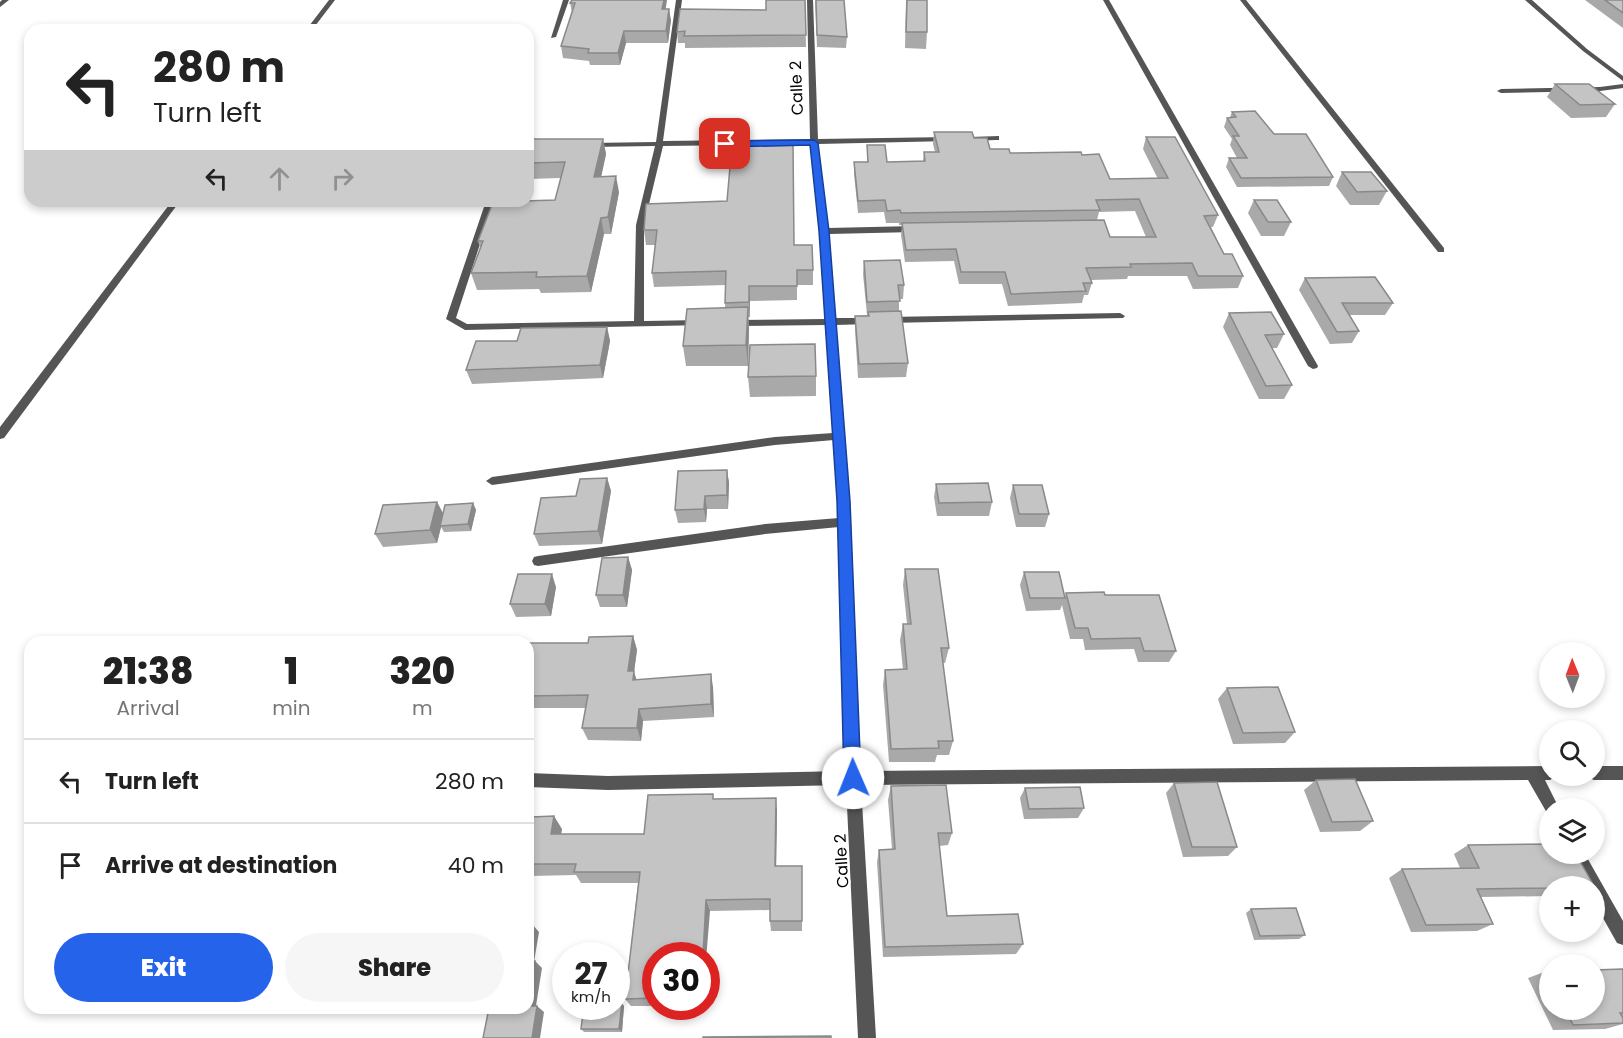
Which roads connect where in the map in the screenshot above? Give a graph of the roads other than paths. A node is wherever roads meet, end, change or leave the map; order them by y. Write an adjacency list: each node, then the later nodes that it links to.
1 (6, 0): 9 (street)
2 (332, 0): 10 (street)
3 (566, 0): 11 (street)
4 (680, 0): 17 (street)
5 (810, 0): 16 (street, Calle 2)
6 (1106, 0): 29 (street)
7 (1243, 0): 23 (street)
8 (1528, 0): 12 (street)
9 (0, 4)
10 (314, 24)
11 (553, 37)
12 (1623, 79)
13 (1623, 86): 14 (street)
14 (1501, 91)
15 (996, 138): 16 (street)
16 (814, 143): 17 (street); 22 (street, Calle 2)
17 (659, 145): 18 (street); 28 (street)
18 (576, 146)
19 (172, 207): 30 (street)
20 (488, 207): 28 (street)
21 (929, 229): 22 (street)
22 (824, 231): 25 (street, Calle 2)
23 (1440, 250)
24 (1120, 316): 25 (street)
25 (829, 321): 27 (street); 31 (street, Calle 2)
26 (711, 323): 28 (street)
27 (722, 323)
28 (639, 324)
29 (1313, 366)
30 (0, 435)
31 (840, 436): 32 (street); 33 (street, Calle 2)
32 (492, 481)
33 (845, 522): 34 (street); 39 (street, Calle 2)
34 (538, 561)
35 (1605, 773): 36 (street)
36 (1623, 773)
37 (1533, 774): 38 (street); 39 (street); 41 (street)
38 (1539, 774)
39 (853, 778): 40 (street); 44 (street, Calle 2)
40 (534, 780)
41 (1546, 798)
42 (1583, 864): 43 (street)
43 (1623, 937)
44 (867, 1038)

